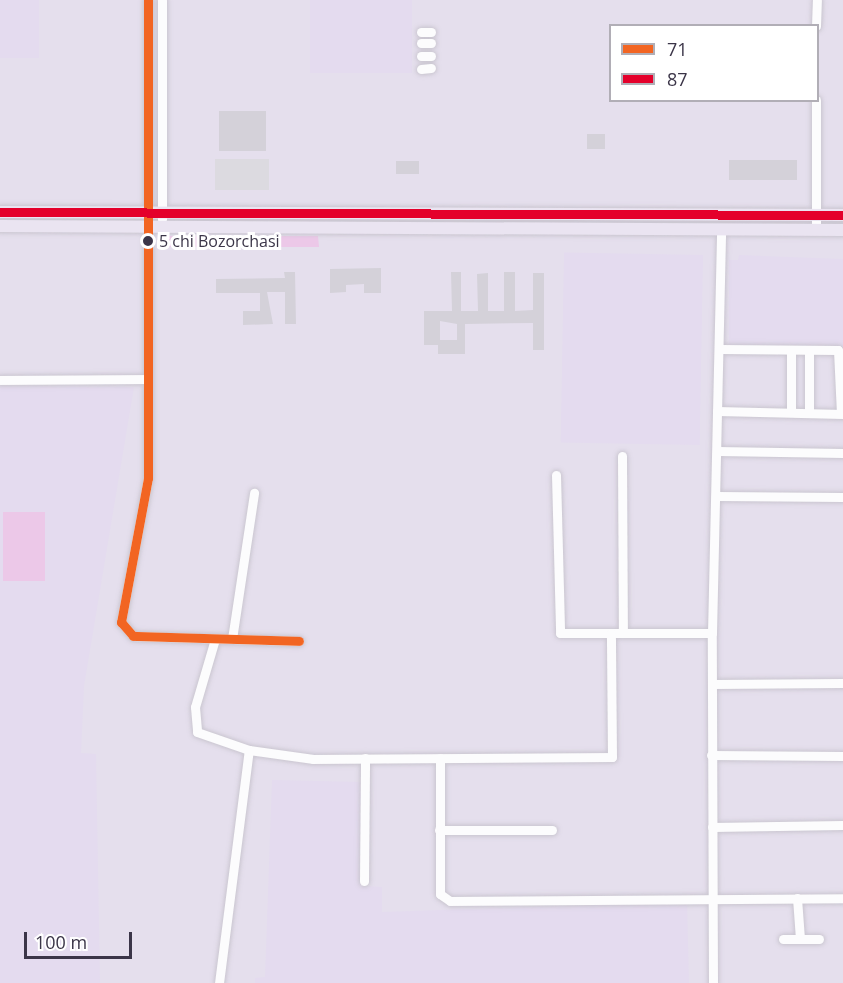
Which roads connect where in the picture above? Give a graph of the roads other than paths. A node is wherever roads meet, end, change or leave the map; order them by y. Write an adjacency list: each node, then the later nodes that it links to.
1 (148, 0): 7 (street)
2 (162, 0): 8 (street)
3 (817, 0): 4 (street)
4 (816, 24)
5 (816, 102): 10 (street)
6 (0, 212): 7 (main road)
7 (146, 212): 8 (main road); 12 (street)
8 (162, 212): 10 (main road); 13 (street)
9 (843, 214): 10 (main road)
10 (816, 215): 15 (street)
11 (0, 226): 12 (main road)
12 (147, 227): 13 (main road); 20 (street)
13 (162, 227): 14 (main road)
14 (721, 229): 15 (main road); 17 (street)
15 (816, 230): 16 (main road)
16 (843, 230)
17 (719, 350): 18 (street); 22 (street)
18 (791, 350): 19 (street); 23 (street)
19 (809, 350): 24 (street); 25 (street)
20 (148, 379): 21 (street); 36 (street)
21 (0, 380)
22 (717, 411): 23 (street); 26 (street)
23 (791, 412): 24 (street)
24 (809, 413): 25 (street)
25 (842, 413)
26 (717, 452): 27 (street); 31 (street)
27 (843, 453)
28 (622, 456): 33 (street)
29 (556, 475): 35 (street)
30 (254, 493): 37 (street)
31 (716, 496): 32 (street); 34 (street)
32 (843, 497)
33 (623, 633): 34 (street); 35 (street)
34 (712, 633): 40 (street)
35 (611, 634): 45 (street)
36 (215, 639): 37 (street); 41 (street)
37 (232, 639): 38 (street)
38 (299, 641)
39 (843, 683): 40 (street)
40 (712, 684): 42 (street)
41 (249, 750): 44 (street); 57 (street)
42 (711, 755): 43 (street); 47 (street)
43 (843, 756)
44 (365, 758): 45 (street); 50 (street)
45 (440, 758): 48 (street)
46 (843, 825): 47 (street)
47 (712, 827): 51 (street)
48 (439, 830): 49 (street); 51 (street)
49 (552, 830)
50 (364, 882)
51 (713, 898): 52 (street); 58 (street)
52 (797, 898): 53 (street); 55 (street)
53 (843, 898)
54 (783, 939): 55 (street)
55 (800, 939): 56 (street)
56 (819, 939)
57 (219, 983)
58 (713, 983)

